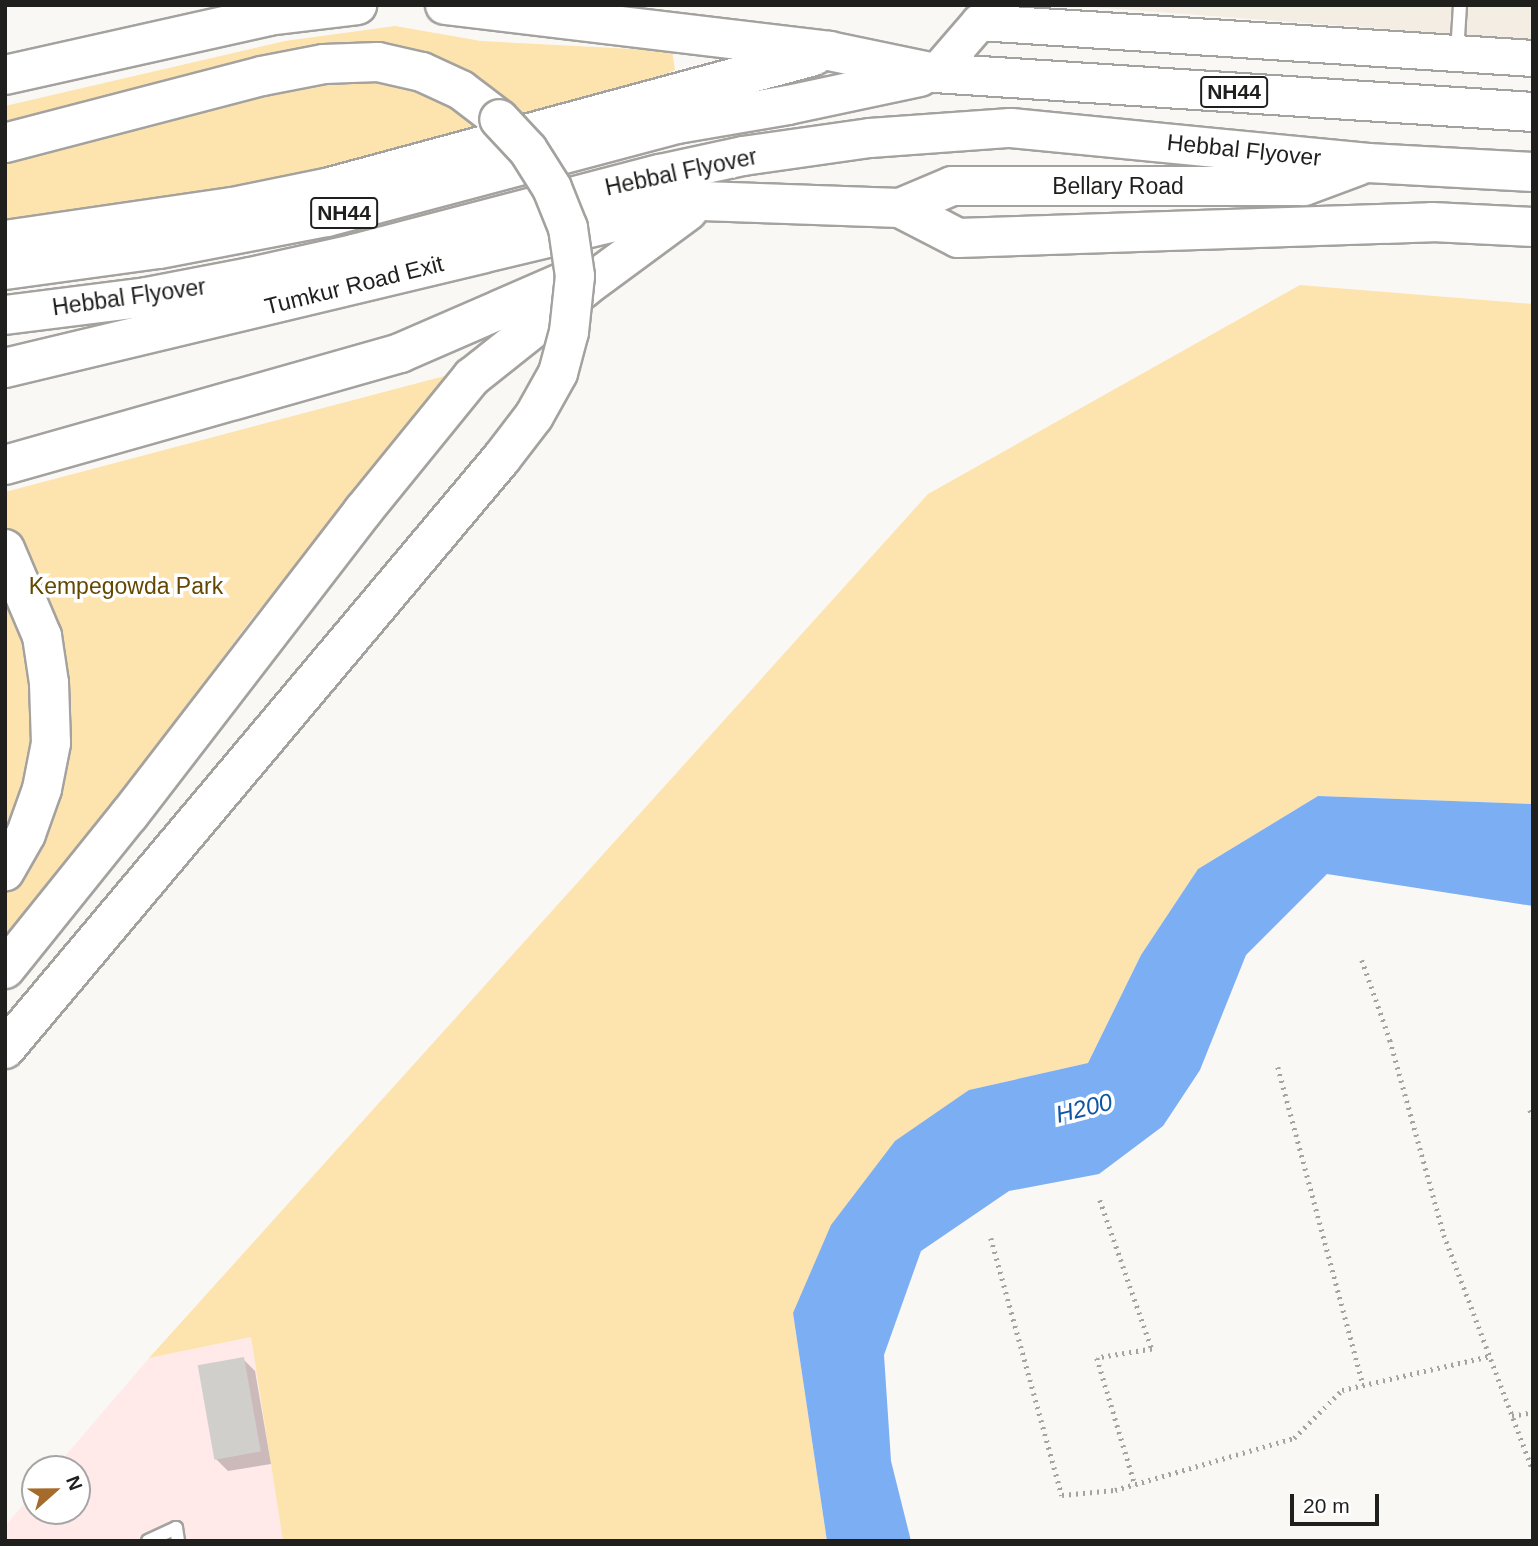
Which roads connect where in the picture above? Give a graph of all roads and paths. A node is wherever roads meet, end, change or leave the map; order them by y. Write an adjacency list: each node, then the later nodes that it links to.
1 (357, 5): 8 (highway)
2 (445, 5): 4 (highway, NH44)
3 (1460, 5): 5 (lane)
4 (830, 51): 7 (highway, NH44); 16 (highway)
5 (1457, 53): 6 (street); 7 (street)
6 (1533, 58)
7 (935, 73): 9 (highway, NH44); 18 (highway, Hebbal Flyover / NH44)
8 (5, 75)
9 (1533, 112)
10 (5, 143): 26 (highway, bridge)
11 (1368, 163): 12 (highway, Bellary Road); 14 (highway, Bellary Road); 19 (highway, Hebbal Flyover)
12 (1533, 172)
13 (702, 201): 14 (highway, Bellary Road); 17 (highway); 20 (highway, Tumkur Road Exit)
14 (900, 208): 15 (highway)
15 (1533, 227)
16 (5, 240)
17 (635, 250): 21 (highway); 25 (highway)
18 (5, 270)
19 (5, 314)
20 (5, 368)
21 (5, 465)
22 (5, 549): 23 (highway)
23 (5, 871)
24 (1362, 960): 32 (path)
25 (5, 969)
26 (5, 1049)
27 (1279, 1067): 33 (path)
28 (1531, 1110): 29 (path)
29 (1533, 1117)
30 (1100, 1200): 37 (path)
31 (991, 1238): 37 (path)
32 (1490, 1356): 33 (path); 35 (path)
33 (1363, 1385): 37 (path)
34 (1533, 1412): 35 (path)
35 (1512, 1416): 36 (path)
36 (1533, 1471)
37 (1135, 1485)
38 (148, 1541): 39 (lane)
39 (178, 1541)

